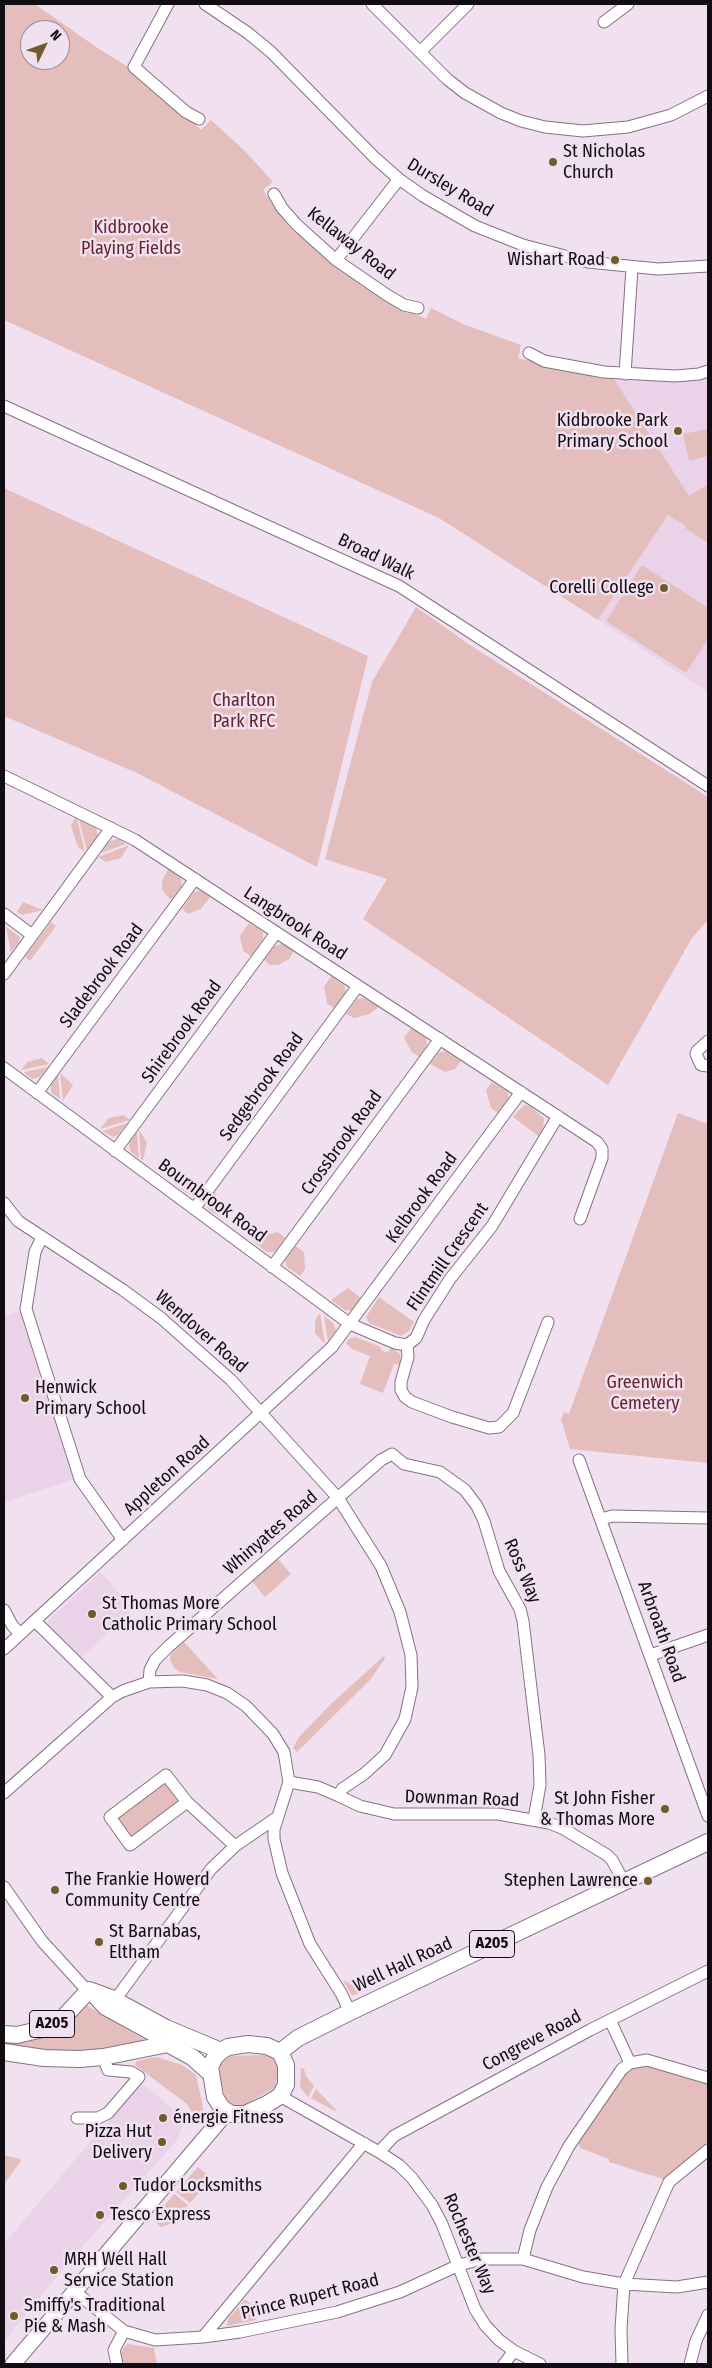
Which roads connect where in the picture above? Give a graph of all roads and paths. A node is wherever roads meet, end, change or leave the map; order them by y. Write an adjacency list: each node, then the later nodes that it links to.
1 (168, 4): 9 (street)
2 (205, 4): 10 (street, Dursley Road)
3 (372, 4): 7 (street)
4 (468, 4): 7 (street)
5 (628, 4): 6 (street)
6 (604, 22)
7 (420, 52): 8 (street)
8 (708, 96)
9 (199, 119)
10 (399, 179): 12 (street); 14 (street, Dursley Road)
11 (274, 194): 12 (street, Kellaway Road)
12 (336, 260): 15 (street, Kellaway Road)
13 (708, 266): 14 (street, Dursley Road)
14 (632, 268): 18 (street)
15 (418, 308)
16 (529, 353): 18 (street)
17 (708, 371): 18 (street)
18 (624, 374)
19 (4, 406): 21 (street, Broad Walk)
20 (4, 776): 22 (street, Langbrook Road)
21 (708, 786)
22 (111, 828): 23 (street, Langbrook Road); 26 (street)
23 (195, 879): 25 (street, Langbrook Road); 34 (street, Sladebrook Road)
24 (4, 914): 26 (street)
25 (276, 932): 28 (street, Langbrook Road); 36 (street, Shirebrook Road)
26 (32, 935): 27 (street)
27 (4, 974)
28 (358, 986): 29 (street, Langbrook Road); 38 (street, Sedgebrook Road)
29 (440, 1039): 33 (street, Langbrook Road); 43 (street, Crossbrook Road)
30 (708, 1041): 31 (street)
31 (708, 1066)
32 (4, 1068): 34 (street, Bournbrook Road)
33 (521, 1092): 35 (street, Langbrook Road); 45 (street, Kelbrook Road)
34 (36, 1093): 36 (street, Bournbrook Road)
35 (558, 1116): 40 (street); 46 (street, Flintmill Crescent)
36 (115, 1151): 38 (street, Bournbrook Road)
37 (4, 1203): 41 (street, Wendover Road)
38 (194, 1209): 43 (street, Bournbrook Road)
39 (4, 1217): 41 (street, Wendover Road)
40 (580, 1219)
41 (18, 1221): 42 (street, Wendover Road)
42 (42, 1237): 47 (street, Wendover Road); 53 (street)
43 (272, 1267): 45 (street, Bournbrook Road)
44 (548, 1322): 46 (street)
45 (350, 1324): 46 (street, Bournbrook Road); 47 (street, Appleton Road)
46 (407, 1345)
47 (262, 1412): 50 (street, Wendover Road); 53 (street, Appleton Road)
48 (387, 1455): 50 (street, Whinyates Road); 68 (street, Ross Way)
49 (579, 1460): 52 (street, Arbroath Road)
50 (338, 1498): 60 (street, Whinyates Road); 64 (street, Wendover Road)
51 (708, 1518): 52 (street)
52 (602, 1519): 59 (street, Arbroath Road)
53 (123, 1540): 55 (street, Appleton Road)
54 (4, 1610): 56 (street)
55 (35, 1621): 56 (street, Appleton Road); 61 (street)
56 (20, 1634): 58 (street, Appleton Road)
57 (708, 1635): 59 (street)
58 (4, 1649)
59 (650, 1655): 66 (street, Arbroath Road)
60 (148, 1682): 61 (street); 62 (street)
61 (112, 1697): 63 (street)
62 (289, 1782): 64 (street, Downman Road); 67 (street)
63 (4, 1793)
64 (339, 1796): 68 (street, Downman Road)
65 (187, 1802): 65 (street); 70 (street)
66 (708, 1816)
67 (276, 1818): 70 (street); 76 (street)
68 (534, 1819): 71 (street, Downman Road)
69 (708, 1842): 71 (highway, Well Hall Road / A205)
70 (234, 1846): 75 (street)
71 (624, 1882): 76 (highway, Well Hall Road / A205)
72 (4, 1888): 74 (street)
73 (708, 1971): 77 (street, Congreve Road)
74 (89, 1990): 75 (highway, A205); 78 (highway, A205); 79 (street)
75 (115, 2000): 80 (highway, A205)
76 (350, 2012): 82 (highway, Well Hall Road / A205)
77 (610, 2020): 84 (street); 92 (street, Congreve Road)
78 (4, 2034)
79 (168, 2044): 83 (highway, A205); 85 (highway)
80 (221, 2051): 82 (highway); 85 (highway)
81 (4, 2052): 83 (highway, A205)
82 (280, 2052): 87 (highway)
83 (103, 2057): 89 (street)
84 (630, 2063): 86 (street); 93 (street)
85 (210, 2073): 88 (highway)
86 (708, 2078)
87 (280, 2096): 88 (highway); 90 (street, Rochester Way)
88 (227, 2112): 97 (main road)
89 (77, 2118)
90 (364, 2143): 92 (street, Rochester Way); 100 (street)
91 (708, 2150): 96 (street)
92 (379, 2152): 94 (street, Rochester Way)
93 (523, 2259): 94 (street, Prince Rupert Road); 96 (street, Prince Rupert Road)
94 (459, 2265): 100 (street, Prince Rupert Road); 101 (street, Rochester Way)
95 (708, 2282): 96 (street, Prince Rupert Road)
96 (624, 2284): 106 (street)
97 (74, 2291): 99 (street, Prince Rupert Road); 102 (main road)
98 (708, 2315): 107 (street)
99 (124, 2331): 100 (street, Prince Rupert Road); 103 (street)
100 (203, 2338)
101 (514, 2351): 104 (street); 105 (street, Rochester Way)
102 (13, 2364)
103 (118, 2364)
104 (504, 2364)
105 (540, 2364)
106 (622, 2364)
107 (690, 2364)

